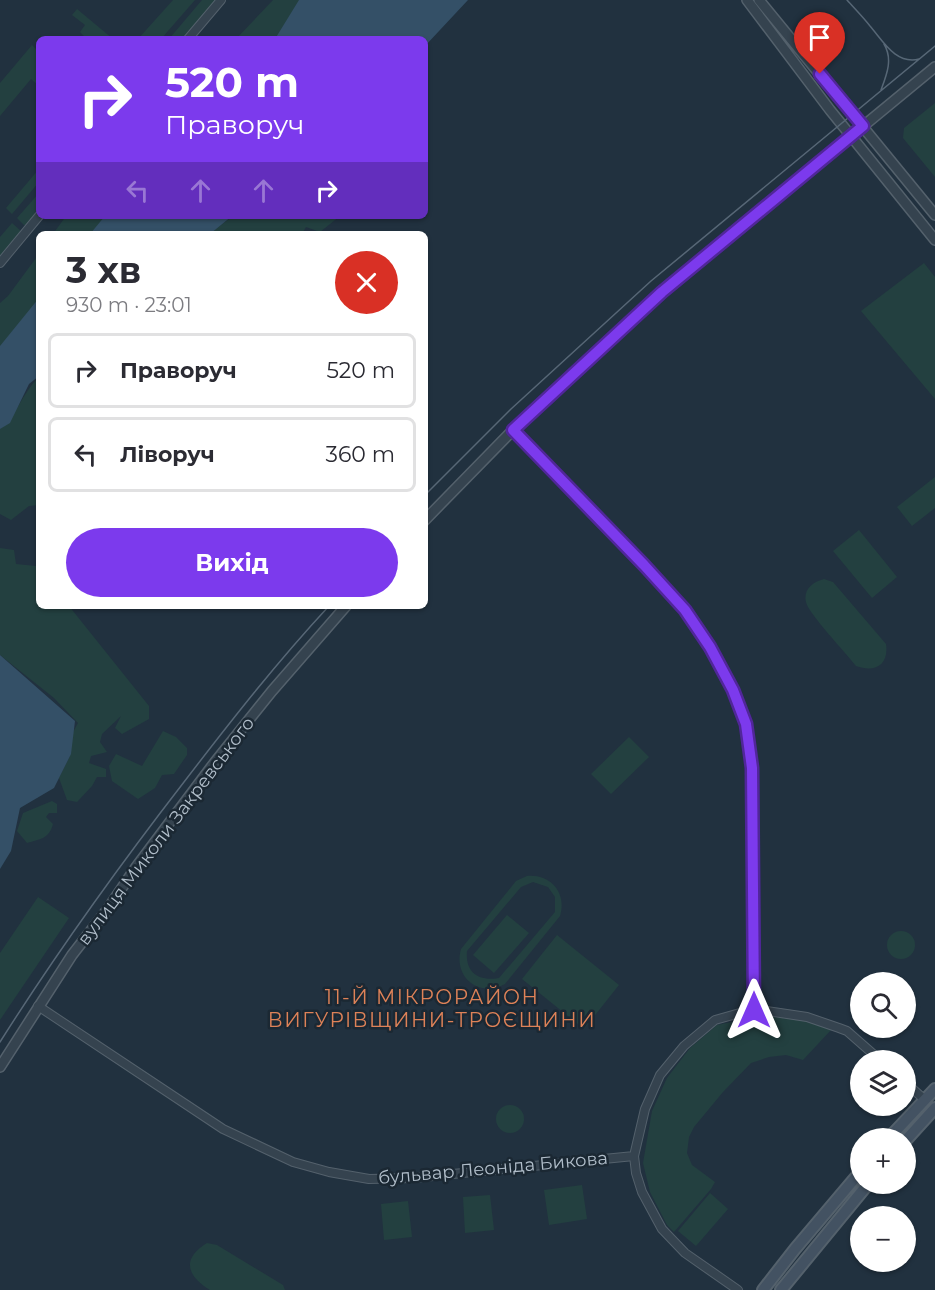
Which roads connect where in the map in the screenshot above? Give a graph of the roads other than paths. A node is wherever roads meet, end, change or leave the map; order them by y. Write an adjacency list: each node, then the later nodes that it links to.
1 (221, 0): 4 (street)
2 (747, 0): 7 (street)
3 (759, 0): 6 (street)
4 (191, 36)
5 (935, 68): 6 (street)
6 (863, 126): 7 (street); 8 (street)
7 (851, 135): 10 (street); 12 (street)
8 (935, 215)
9 (37, 219): 11 (street)
10 (935, 240)
11 (0, 263)
12 (513, 430): 13 (street); 16 (street)
13 (428, 517)
14 (343, 609): 15 (street, вулиця Миколи Закревського)
15 (38, 1006): 18 (street, вулиця Миколи Закревського); 25 (street, бульвар Леоніда Бикова)
16 (754, 1010): 17 (street); 25 (street)
17 (869, 1050)
18 (0, 1067)
19 (935, 1089): 21 (main road)
20 (916, 1092): 21 (street)
21 (925, 1100): 23 (main road)
22 (935, 1108): 24 (main road)
23 (898, 1128)
24 (916, 1129)
25 (634, 1156): 28 (street)
26 (850, 1184): 29 (main road)
27 (860, 1194): 30 (main road)
28 (738, 1290)
29 (763, 1290)
30 (781, 1290)

